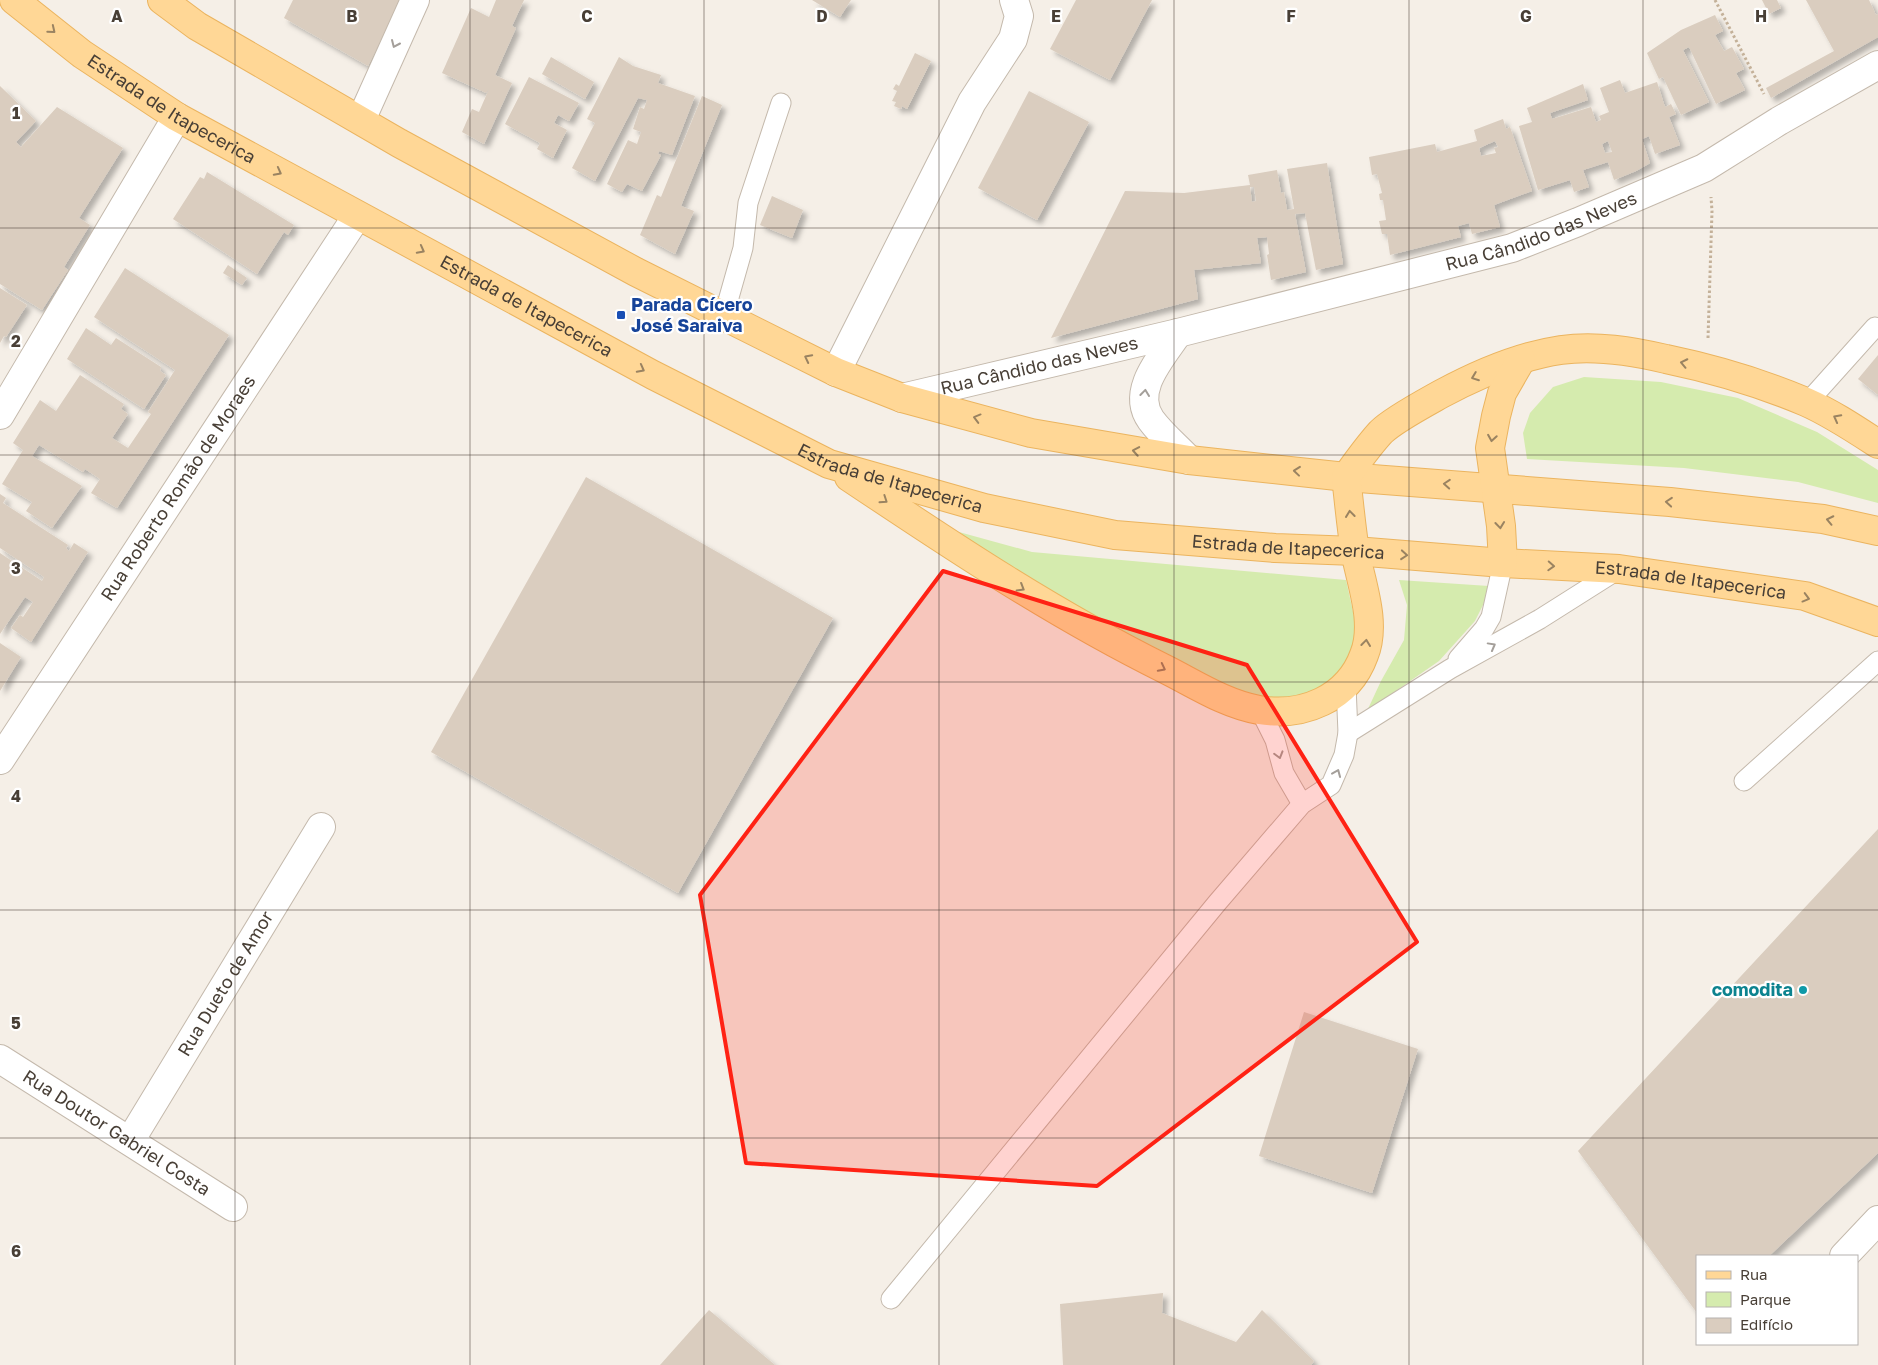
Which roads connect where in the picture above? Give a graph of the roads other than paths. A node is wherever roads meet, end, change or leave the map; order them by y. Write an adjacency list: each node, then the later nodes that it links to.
1 (14, 0): 7 (main road, Estrada de Itapecerica, one-way to 7)
2 (162, 0): 8 (main road)
3 (415, 0): 8 (street, one-way to 8)
4 (1020, 5): 14 (street)
5 (1878, 65): 12 (street, Rua Cândido das Neves)
6 (781, 103): 10 (lane)
7 (177, 118): 9 (main road, Estrada de Itapecerica, one-way to 9); 17 (street)
8 (361, 120): 10 (main road)
9 (357, 216): 20 (main road, Estrada de Itapecerica, one-way to 20); 33 (street, Rua Roberto Romão de Moraes)
10 (724, 315): 14 (main road, one-way to 10)
11 (1875, 327): 16 (lane)
12 (1178, 333): 15 (street, Rua Cândido das Neves); 19 (street, Rua Cândido das Neves, one-way to 12)
13 (1521, 360): 16 (main road, one-way to 13); 21 (main road, one-way to 21); 22 (main road, one-way to 22)
14 (836, 372): 15 (main road)
15 (902, 398): 19 (main road, one-way to 15)
16 (1808, 403): 18 (main road, one-way to 16)
17 (0, 416)
18 (1878, 444)
19 (1189, 460): 21 (main road, one-way to 19)
20 (829, 464): 24 (main road, Estrada de Itapecerica); 31 (main road, one-way to 31)
21 (1346, 477): 22 (main road, one-way to 21); 24 (main road, one-way to 21)
22 (1495, 488): 23 (main road, one-way to 22); 25 (main road, one-way to 25)
23 (1878, 531)
24 (1355, 551): 25 (main road, Estrada de Itapecerica, one-way to 25); 30 (main road, one-way to 24)
25 (1503, 563): 26 (main road, Estrada de Itapecerica, one-way to 26); 29 (lane)
26 (1619, 569): 27 (main road, Estrada de Itapecerica, one-way to 27); 29 (lane, one-way to 26)
27 (1878, 622)
28 (1878, 661): 34 (lane)
29 (1450, 669): 32 (lane)
30 (1346, 686): 31 (main road); 32 (lane)
31 (1260, 710): 35 (lane, one-way to 35)
32 (1348, 733): 35 (lane, one-way to 32)
33 (0, 760)
34 (1744, 781)
35 (1302, 804): 42 (lane)
36 (321, 827): 38 (street, Rua Dueto de Amor)
37 (0, 1059): 38 (street, Rua Doutor Gabriel Costa)
38 (130, 1141): 39 (street, Rua Doutor Gabriel Costa)
39 (233, 1207)
40 (1878, 1220): 41 (street)
41 (1845, 1255)
42 (891, 1299)

